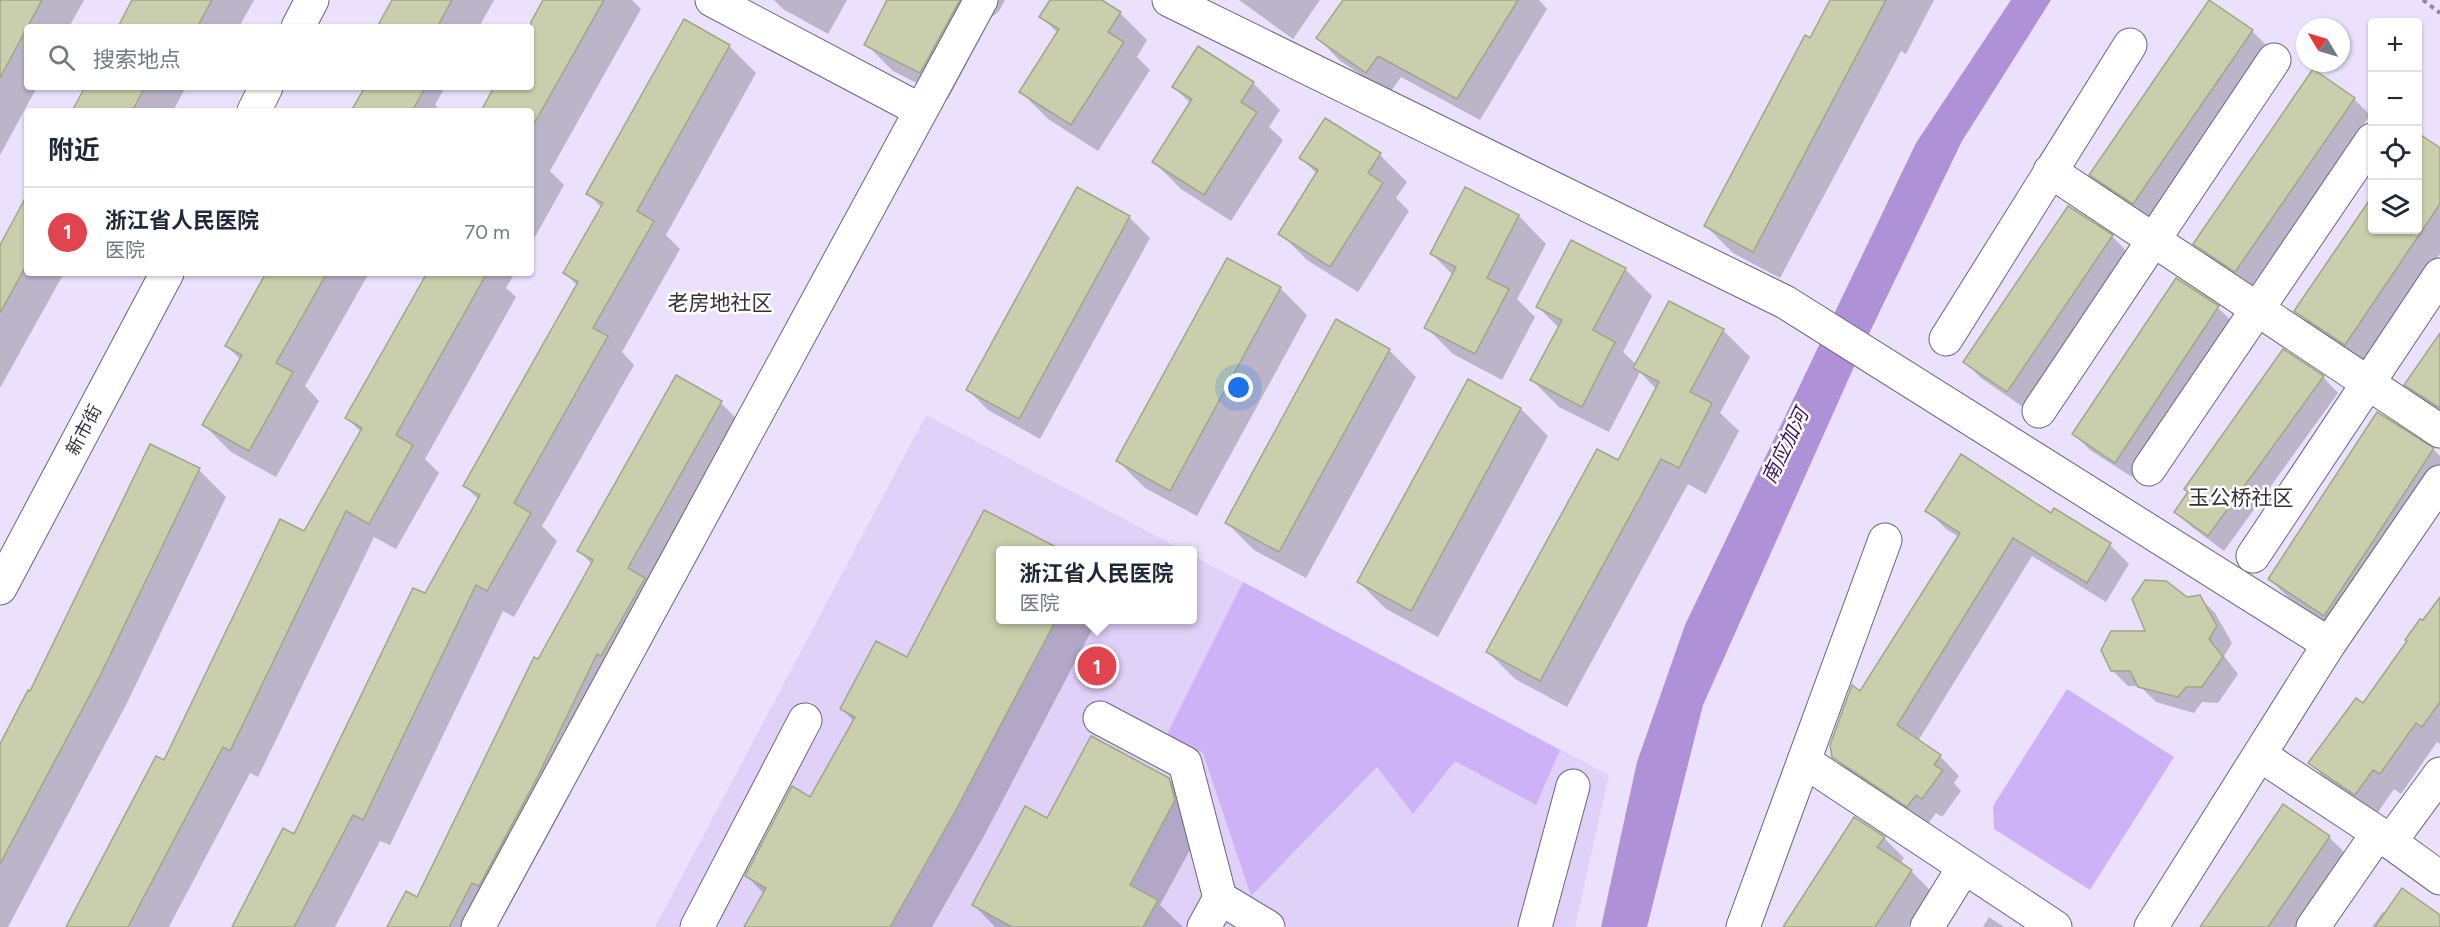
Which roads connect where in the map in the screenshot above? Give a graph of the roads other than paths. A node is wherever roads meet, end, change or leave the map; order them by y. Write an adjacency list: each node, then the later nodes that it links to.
1 (312, 0): 5 (street)
2 (712, 0): 10 (street)
3 (981, 0): 10 (street)
4 (1169, 0): 26 (street)
5 (300, 24)
6 (2130, 45): 12 (street)
7 (2274, 60): 13 (street)
8 (264, 90): 9 (street)
9 (256, 108)
10 (920, 110): 37 (street)
11 (2368, 147): 16 (street)
12 (2050, 171): 13 (street); 17 (street)
13 (2153, 240): 16 (street); 19 (street)
14 (2440, 274): 18 (street)
15 (165, 276): 25 (street, 新市街)
16 (2258, 309): 18 (street); 21 (street)
17 (1946, 339)
18 (2368, 383): 20 (street); 24 (street)
19 (2039, 411)
20 (2440, 431)
21 (2149, 469)
22 (2440, 482): 26 (street)
23 (1885, 540): 30 (street)
24 (2253, 556)
25 (3, 576)
26 (2329, 644): 29 (street)
27 (1100, 718): 36 (street)
28 (805, 720): 38 (street)
29 (2260, 755): 33 (street); 45 (street)
30 (1804, 761): 34 (street); 42 (street)
31 (2440, 774): 33 (street)
32 (1573, 786): 41 (street)
33 (2384, 838): 35 (street); 46 (street)
34 (1964, 867): 43 (street); 44 (street)
35 (2440, 878)
36 (1220, 898): 39 (street); 40 (street)
37 (478, 927)
38 (697, 927)
39 (1204, 927)
40 (1268, 927)
41 (1535, 927)
42 (1743, 927)
43 (1927, 927)
44 (2055, 927)
45 (2151, 927)
46 (2313, 927)

